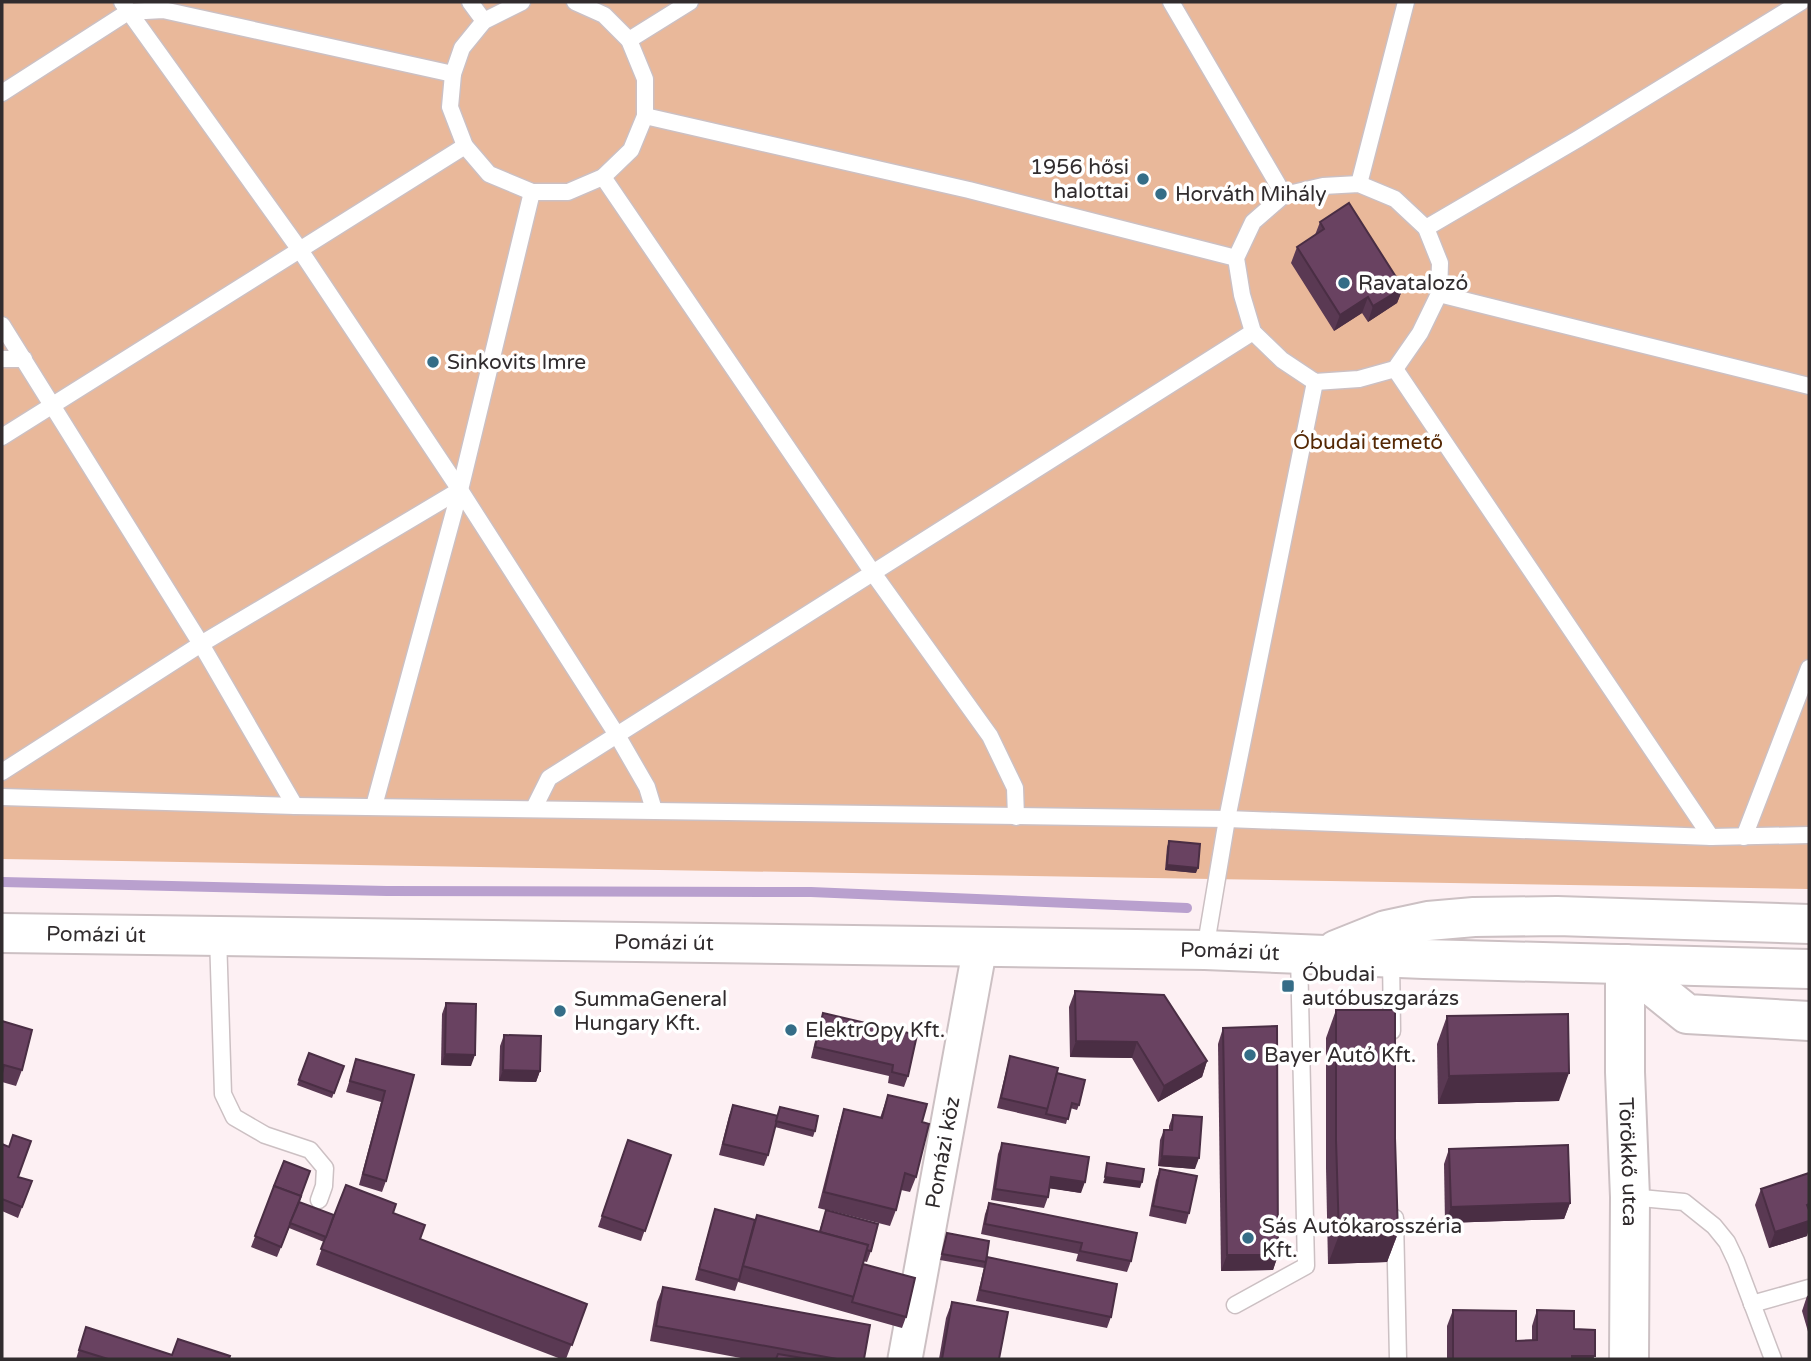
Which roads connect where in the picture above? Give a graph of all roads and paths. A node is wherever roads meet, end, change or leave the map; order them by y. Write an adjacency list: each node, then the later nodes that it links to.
1 (470, 2): 9 (lane)
2 (522, 2): 9 (lane)
3 (575, 2): 10 (lane)
4 (690, 2): 10 (lane)
5 (1171, 2): 18 (lane)
6 (1406, 2): 16 (lane)
7 (1801, 2): 19 (lane)
8 (125, 7): 11 (lane); 12 (lane); 20 (lane)
9 (484, 21): 11 (lane)
10 (629, 40): 13 (lane)
11 (453, 74): 14 (lane)
12 (2, 93)
13 (645, 116): 15 (lane); 21 (lane)
14 (465, 146): 17 (lane); 20 (lane)
15 (603, 177): 17 (lane); 33 (lane)
16 (1359, 184): 18 (lane); 19 (lane)
17 (532, 192): 32 (lane)
18 (1284, 195): 21 (lane)
19 (1426, 228): 22 (lane)
20 (300, 250): 30 (lane); 32 (lane)
21 (1236, 258): 24 (lane)
22 (1439, 294): 27 (lane); 29 (lane)
23 (2, 325): 26 (lane)
24 (1253, 332): 28 (lane); 33 (lane)
25 (2, 359): 26 (lane)
26 (24, 359): 30 (lane)
27 (1395, 369): 28 (lane); 46 (lane)
28 (1315, 382): 44 (lane)
29 (1809, 386)
30 (54, 405): 31 (lane); 34 (lane)
31 (2, 437)
32 (460, 490): 34 (lane); 36 (lane); 40 (lane)
33 (873, 573): 36 (lane); 43 (lane)
34 (201, 644): 37 (lane); 39 (lane)
35 (1809, 668): 47 (lane)
36 (617, 735): 41 (lane); 42 (lane)
37 (2, 772)
38 (2, 797): 39 (lane)
39 (295, 806): 40 (lane)
40 (374, 806): 41 (lane)
41 (534, 808): 42 (lane)
42 (654, 810): 43 (lane)
43 (1016, 817): 44 (lane)
44 (1227, 819): 46 (lane); 52 (lane)
45 (1809, 835): 47 (lane)
46 (1711, 837): 47 (lane)
47 (1744, 837)
48 (1809, 924): 53 (street, Pomázi út)
49 (2, 933): 50 (street, Pomázi út)
50 (218, 936): 51 (street, Pomázi út); 61 (lane)
51 (980, 947): 52 (street, Pomázi út); 65 (street, Pomázi köz)
52 (1205, 950): 53 (street, Pomázi út)
53 (1312, 954): 54 (street, Pomázi út); 64 (lane)
54 (1391, 957): 55 (street, Pomázi út); 58 (lane)
55 (1625, 964): 56 (street, Pomázi út); 57 (street); 60 (street, Törökkő utca)
56 (1809, 969)
57 (1809, 1021)
58 (1392, 1048)
59 (1395, 1196): 66 (lane)
60 (1630, 1197): 63 (lane); 67 (street, Törökkő utca)
61 (320, 1200)
62 (1809, 1288): 63 (lane)
63 (1752, 1304): 68 (lane)
64 (1235, 1305)
65 (905, 1359)
66 (1398, 1359)
67 (1629, 1359)
68 (1773, 1359)

